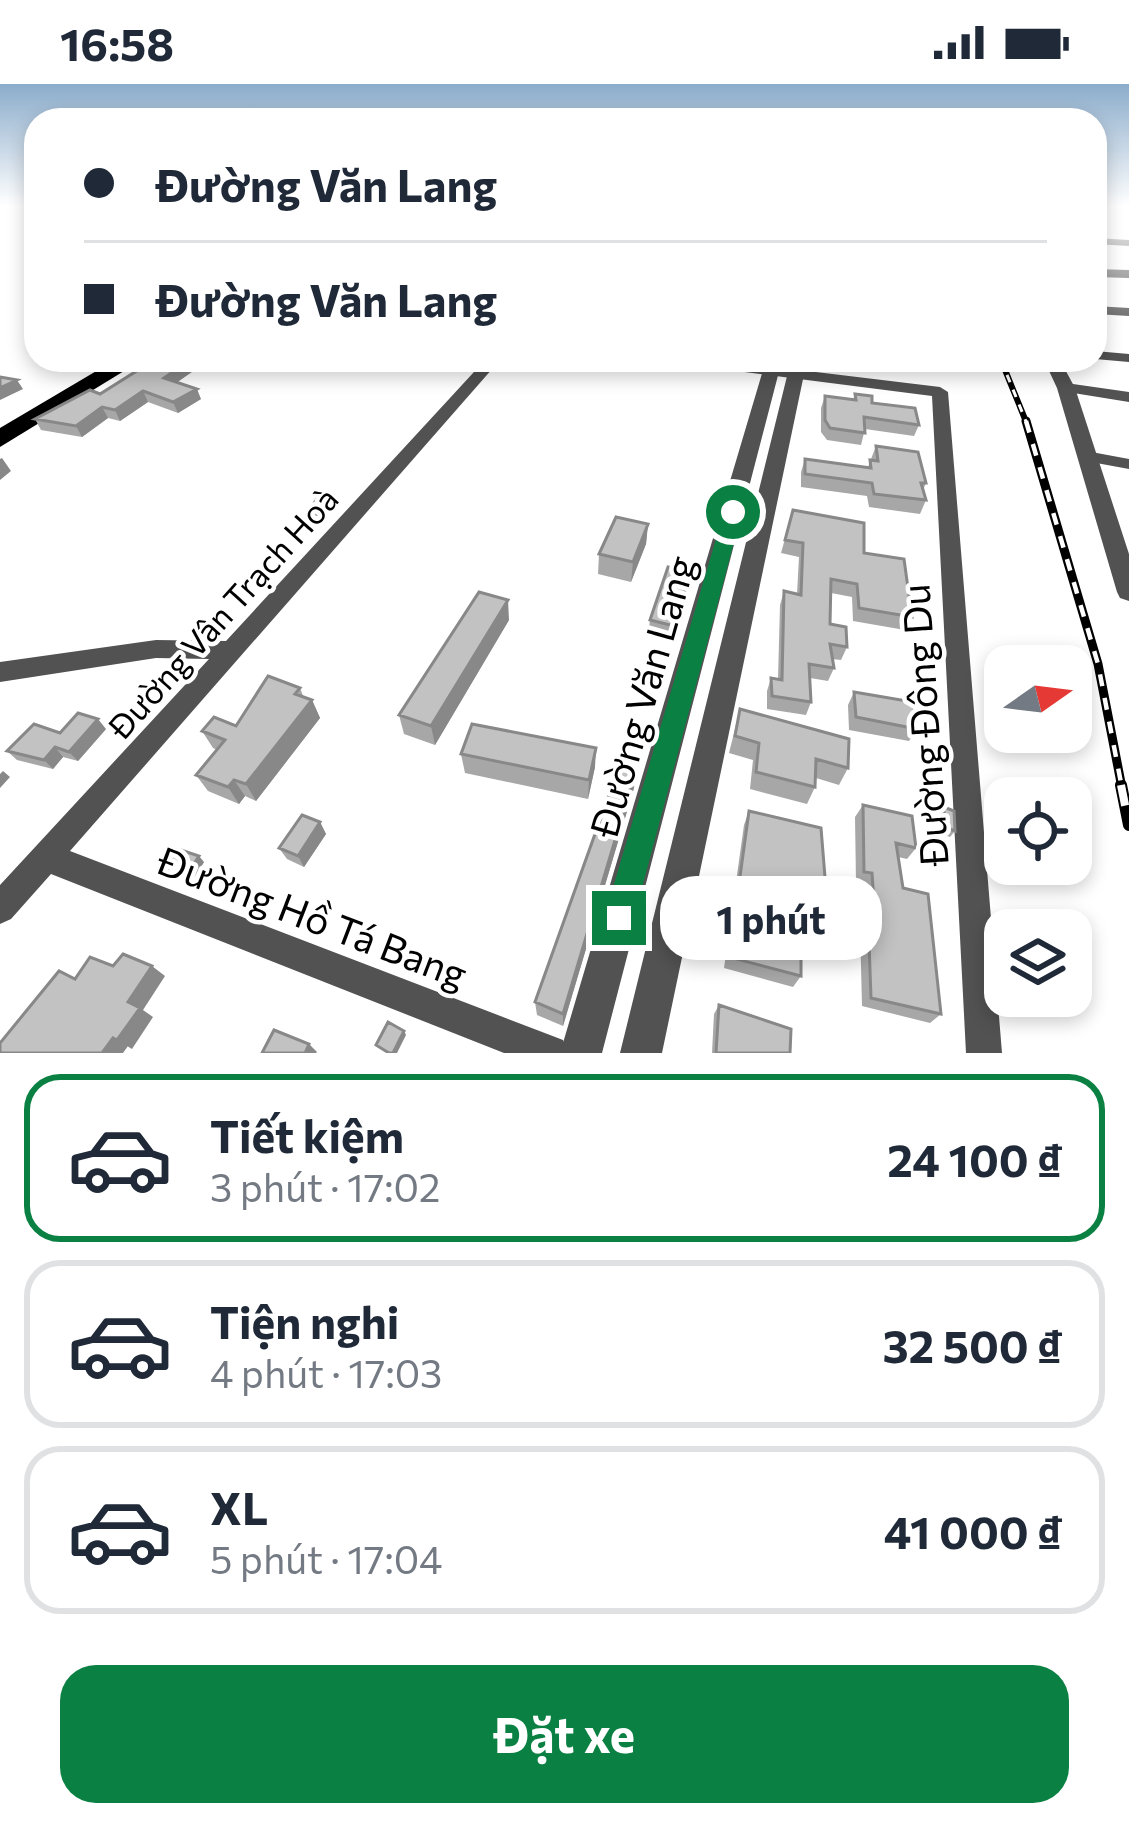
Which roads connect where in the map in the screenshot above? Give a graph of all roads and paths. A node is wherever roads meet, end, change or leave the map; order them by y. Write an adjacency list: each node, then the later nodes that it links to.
1 (90, 372): 10 (highway)
2 (111, 372): 11 (highway)
3 (482, 372): 16 (street, Đường Vân Trạch Hoà)
4 (784, 372): 21 (street, Đường Văn Lang)
5 (784, 372): 22 (street, Đường Văn Lang)
6 (816, 372): 23 (street, Đường Đông Du)
7 (1058, 372): 8 (street)
8 (1066, 388): 9 (street); 12 (street)
9 (1129, 397)
10 (0, 426)
11 (0, 439)
12 (1086, 456): 13 (street); 14 (street)
13 (1129, 464)
14 (1121, 543): 15 (street)
15 (1129, 592)
16 (232, 650): 17 (street); 18 (street, Đường Vân Trạch Hoà)
17 (0, 672)
18 (46, 857): 19 (street, Đường Vân Trạch Hoà); 20 (street, Đường Hồ Tá Bang)
19 (0, 908)
20 (550, 1053)
21 (581, 1053)
22 (641, 1053)
23 (984, 1053)

